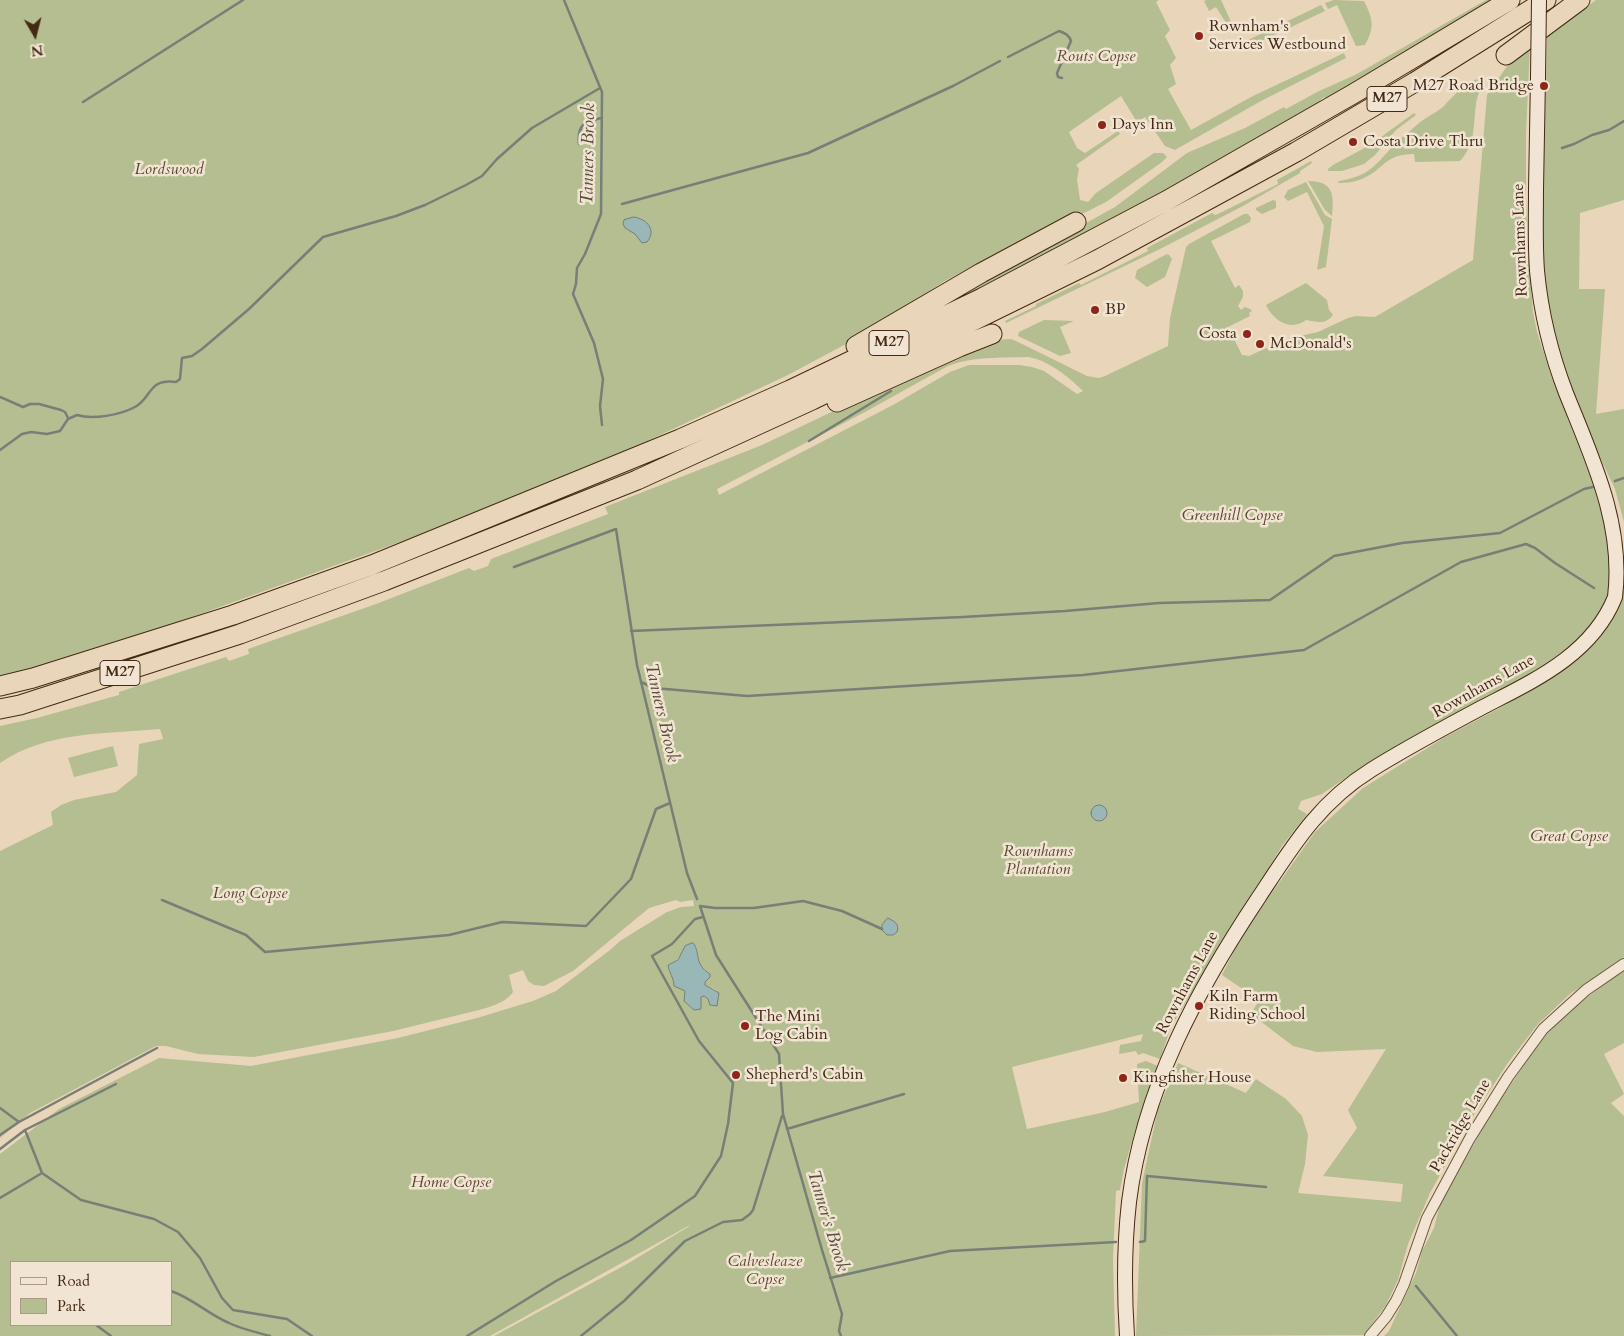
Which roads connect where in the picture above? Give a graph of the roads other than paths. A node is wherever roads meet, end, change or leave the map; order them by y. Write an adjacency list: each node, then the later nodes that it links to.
1 (1510, 0): 8 (highway, M27)
2 (1539, 0): 10 (street, Rownhams Lane, bridge)
3 (1546, 0): 9 (highway, M27)
4 (1580, 0): 5 (highway)
5 (1506, 55)
6 (1076, 222): 8 (highway, M27)
7 (992, 334): 9 (highway, M27)
8 (790, 390): 11 (highway, M27)
9 (636, 480): 12 (highway, M27)
10 (1623, 570): 14 (street, Rownhams Lane)
11 (0, 686)
12 (0, 709)
13 (1624, 964): 15 (street, Packridge Lane)
14 (1127, 1336)
15 (1370, 1336)

